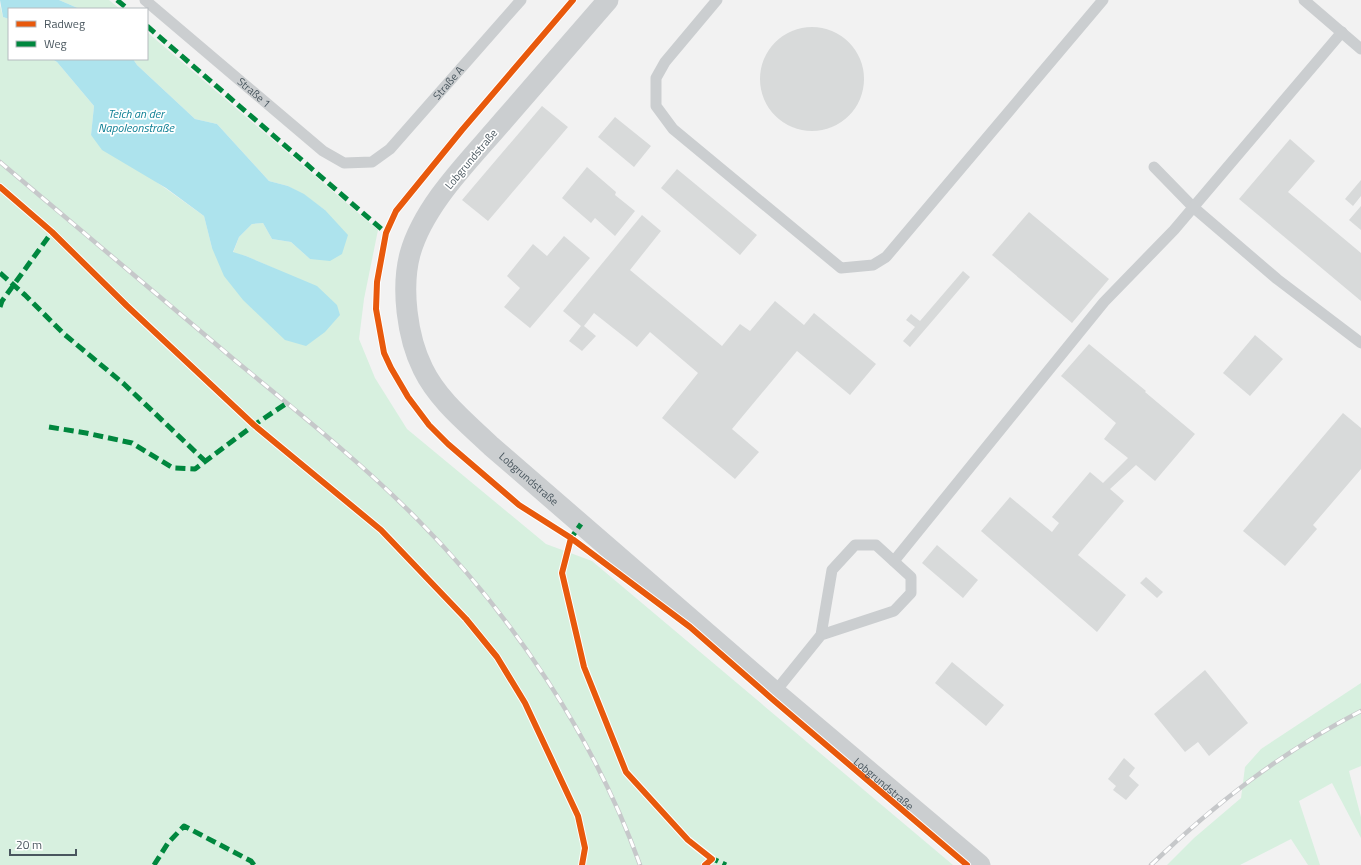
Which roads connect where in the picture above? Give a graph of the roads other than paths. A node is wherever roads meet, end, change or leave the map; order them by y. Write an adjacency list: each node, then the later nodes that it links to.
1 (145, 0): 9 (lane, Straße 1)
2 (521, 0): 9 (lane, Straße A)
3 (608, 0): 15 (street, Lobgrundstraße)
4 (717, 0): 5 (lane)
5 (1103, 0)
6 (1304, 0): 7 (lane)
7 (1342, 32): 8 (lane); 11 (lane)
8 (1361, 49)
9 (372, 162)
10 (1154, 167): 11 (lane)
11 (1193, 207): 12 (lane); 13 (lane)
12 (1361, 344)
13 (894, 561): 14 (lane); 14 (lane)
14 (821, 636): 15 (lane)
15 (775, 692): 16 (street, Lobgrundstraße)
16 (980, 865)

